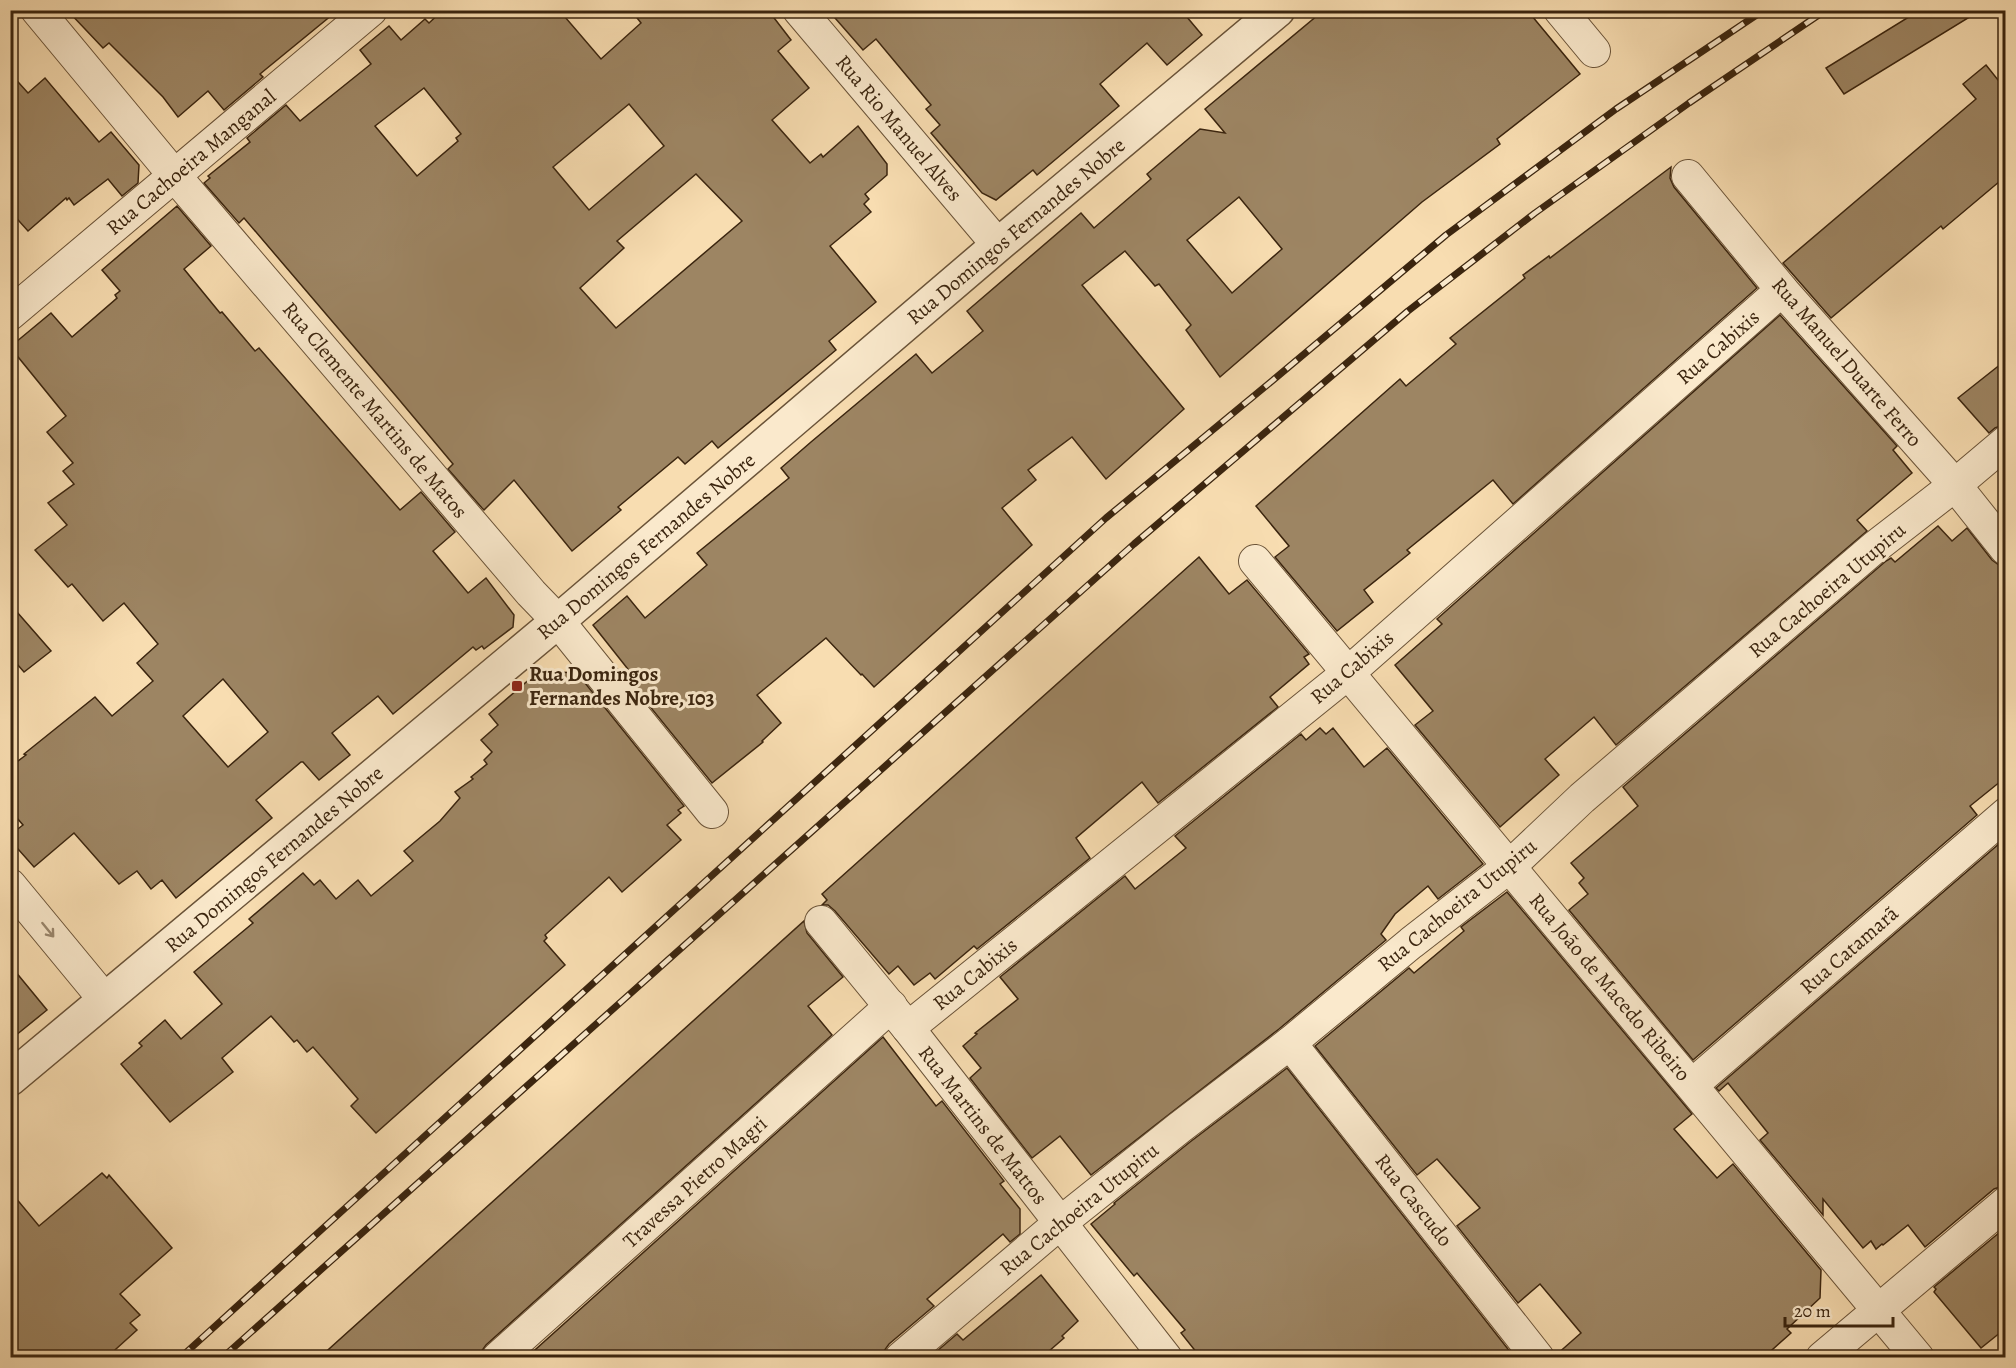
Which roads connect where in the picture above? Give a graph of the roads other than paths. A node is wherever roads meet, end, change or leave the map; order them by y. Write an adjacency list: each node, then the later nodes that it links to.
1 (37, 10): 7 (street, Rua Clemente Martins de Matos)
2 (371, 10): 7 (street, Rua Cachoeira Manganal)
3 (799, 10): 9 (street, Rua Rio Manuel Alves)
4 (1278, 10): 9 (street, Rua Domingos Fernandes Nobre)
5 (1560, 10): 6 (street)
6 (1594, 51)
7 (174, 175): 11 (street, Rua Cachoeira Manganal); 16 (street, Rua Clemente Martins de Matos)
8 (1688, 176): 10 (street, Rua Manuel Duarte Ferro)
9 (998, 245): 16 (street, Rua Domingos Fernandes Nobre)
10 (1782, 290): 13 (street, Rua Manuel Duarte Ferro); 17 (street, Rua Cabixis)
11 (10, 314)
12 (2006, 442): 13 (street, Rua Cachoeira Utupiru)
13 (1954, 485): 14 (street, Rua Manuel Duarte Ferro); 20 (street, Rua Cachoeira Utupiru)
14 (2006, 549)
15 (1255, 561): 17 (street, Rua João de Macedo Ribeiro)
16 (558, 621): 18 (street, Rua Clemente Martins de Matos); 23 (street, Rua Domingos Fernandes Nobre)
17 (1348, 673): 20 (street, Rua João de Macedo Ribeiro); 24 (street, Rua Cabixis)
18 (712, 812)
19 (2006, 814): 27 (street, Rua Catamarã)
20 (1510, 866): 25 (street, Rua Cachoeira Utupiru); 27 (street, Rua João de Macedo Ribeiro)
21 (10, 885): 23 (street, one-way to 23)
22 (821, 922): 24 (street, Rua Martins de Mattos)
23 (105, 1000): 26 (street, Rua Domingos Fernandes Nobre)
24 (899, 1017): 29 (street, Rua Martins de Mattos); 31 (street, Travessa Pietro Magri)
25 (1290, 1043): 29 (street, Rua Cachoeira Utupiru); 34 (street, Rua Cascudo)
26 (10, 1079)
27 (1692, 1085): 30 (street, Rua João de Macedo Ribeiro)
28 (2006, 1203): 30 (street)
29 (1060, 1223): 32 (street, Rua Cachoeira Utupiru); 33 (street, Rua Martins de Mattos)
30 (1878, 1310): 35 (street); 36 (street, Rua João de Macedo Ribeiro)
31 (498, 1358)
32 (901, 1358)
33 (1166, 1358)
34 (1538, 1358)
35 (1822, 1358)
36 (1918, 1358)

